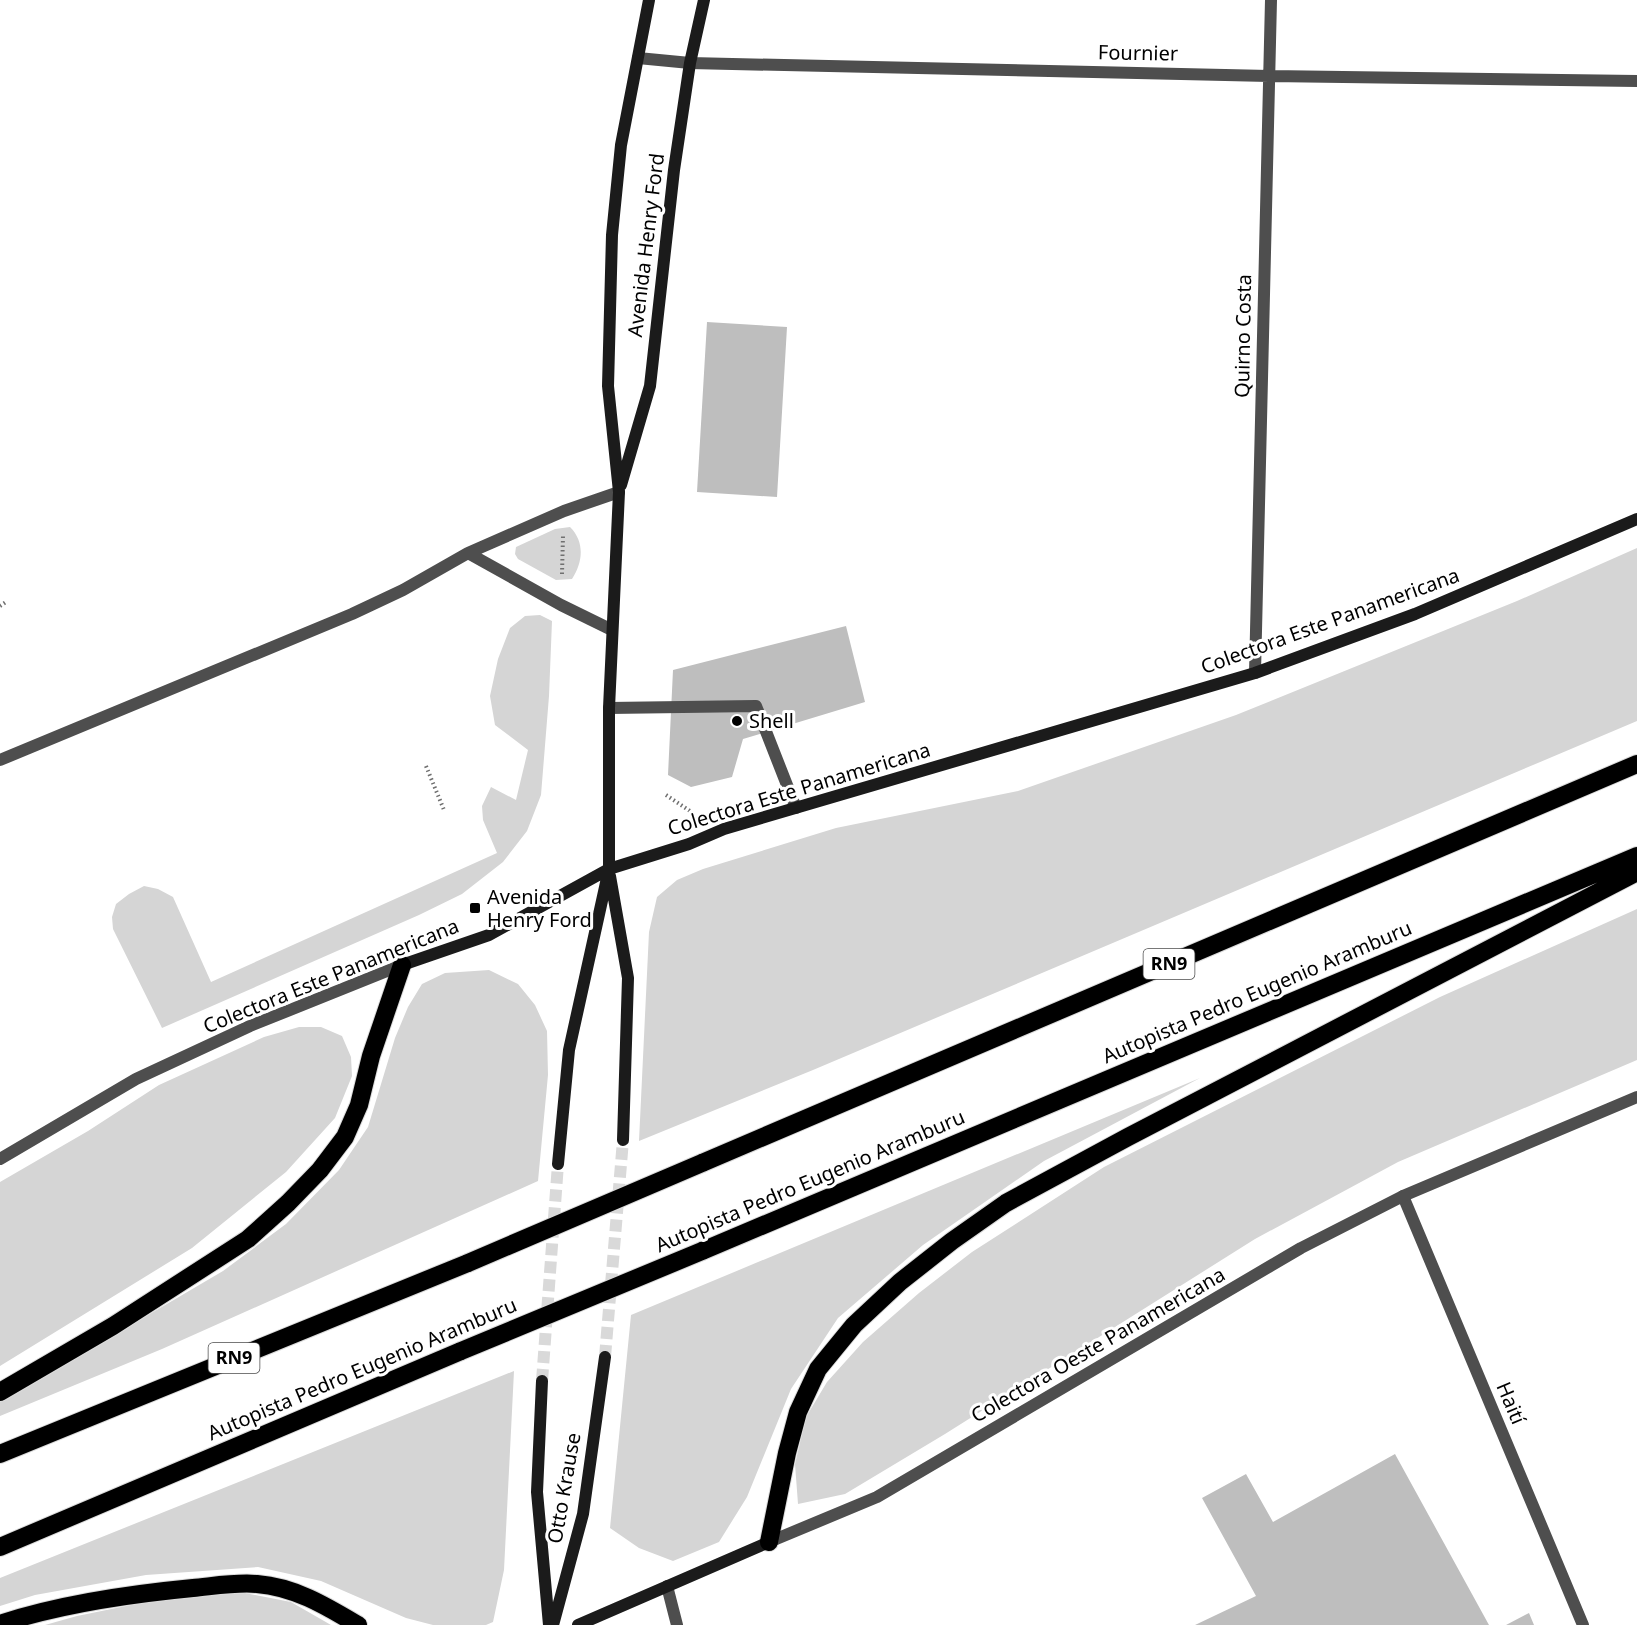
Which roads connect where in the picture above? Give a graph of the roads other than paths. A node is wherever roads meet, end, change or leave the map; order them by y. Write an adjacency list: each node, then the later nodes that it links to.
1 (649, 0): 4 (main road, Avenida Henry Ford)
2 (704, 0): 5 (main road, Avenida Henry Ford)
3 (1271, 0): 6 (street, Quirno Costa)
4 (638, 58): 5 (street, Fournier); 8 (main road, Avenida Henry Ford)
5 (690, 63): 6 (street, Fournier); 8 (main road, Avenida Henry Ford)
6 (1269, 76): 7 (street, Fournier); 12 (street, Quirno Costa)
7 (1637, 81)
8 (619, 492): 10 (street); 11 (main road, Avenida Henry Ford)
9 (1637, 519): 12 (main road, Colectora Este Panamericana)
10 (468, 553): 11 (street); 14 (street)
11 (612, 630): 13 (main road, Avenida Henry Ford)
12 (1255, 674): 16 (main road, Colectora Este Panamericana)
13 (609, 708): 16 (street); 18 (main road, Avenida Henry Ford)
14 (0, 760)
15 (1637, 764): 29 (highway, RN9, bridge)
16 (796, 808): 18 (main road, Colectora Este Panamericana)
17 (1637, 856): 31 (highway, Autopista Pedro Eugenio Aramburu, bridge)
18 (609, 869): 20 (main road, Colectora Este Panamericana); 22 (main road); 24 (main road, Avenida Henry Ford)
19 (1637, 872): 30 (highway)
20 (402, 965): 23 (street, Colectora Este Panamericana); 28 (highway)
21 (1637, 1097): 25 (street, Colectora Oeste Panamericana)
22 (623, 1140)
23 (0, 1159)
24 (558, 1164)
25 (1403, 1196): 30 (street, Colectora Oeste Panamericana); 38 (street, Haití)
26 (605, 1357): 35 (main road, Otto Krause)
27 (542, 1381): 35 (main road, Otto Krause)
28 (0, 1392)
29 (0, 1454)
30 (769, 1542): 32 (main road, Colectora Oeste Panamericana)
31 (0, 1547)
32 (667, 1586): 36 (main road, Colectora Oeste Panamericana); 37 (street)
33 (0, 1624): 34 (highway)
34 (358, 1625)
35 (551, 1625)
36 (578, 1625)
37 (677, 1625)
38 (1583, 1625)

